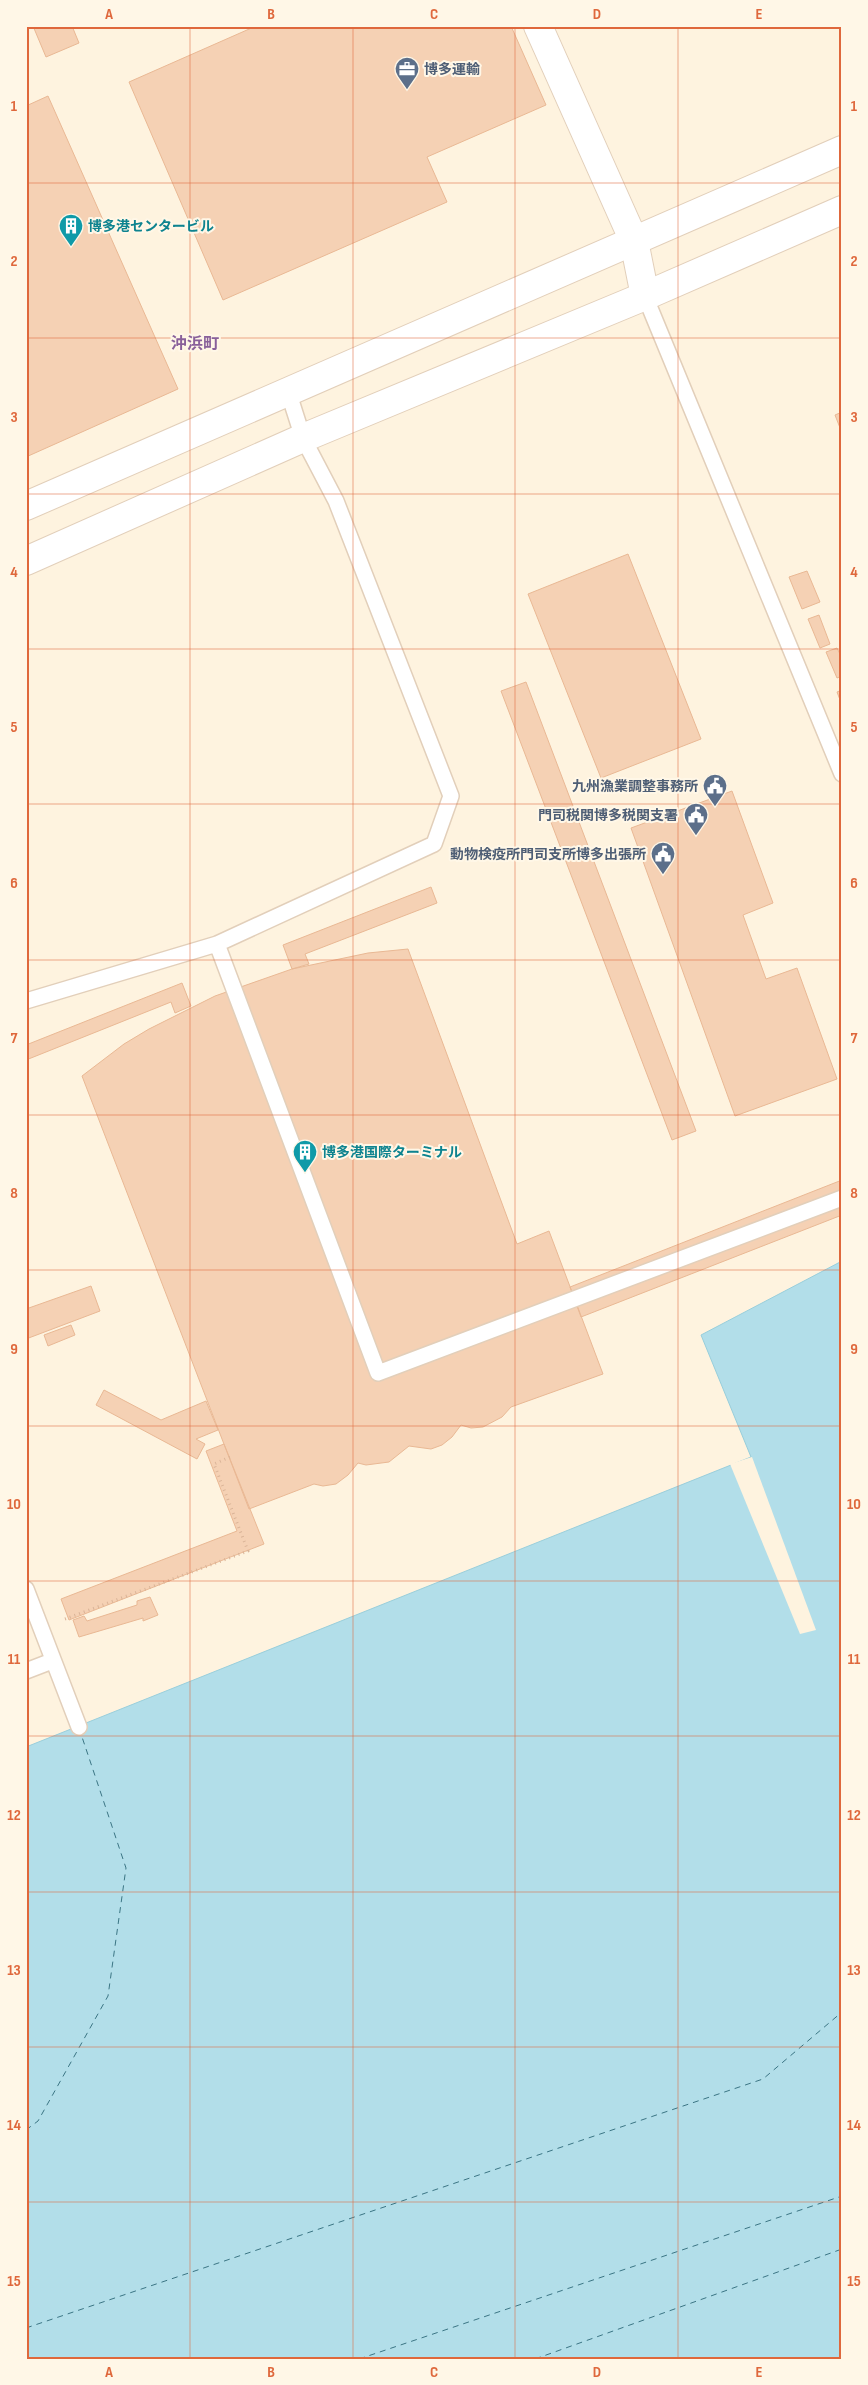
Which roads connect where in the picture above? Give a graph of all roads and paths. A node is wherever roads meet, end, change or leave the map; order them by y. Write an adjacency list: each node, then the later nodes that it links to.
1 (538, 26): 4 (street)
2 (842, 150): 4 (street)
3 (842, 210): 5 (street)
4 (634, 241): 5 (street); 6 (street)
5 (645, 296): 7 (street); 10 (lane)
6 (288, 391): 7 (lane); 8 (street)
7 (303, 438): 9 (street); 11 (lane)
8 (26, 506)
9 (26, 561)
10 (842, 774)
11 (217, 944): 12 (lane); 13 (lane)
12 (26, 1001)
13 (842, 1198)
14 (230, 1458): 16 (path)
15 (26, 1589): 17 (lane)
16 (61, 1620)
17 (52, 1661): 18 (lane); 19 (lane)
18 (26, 1671)
19 (79, 1727)

